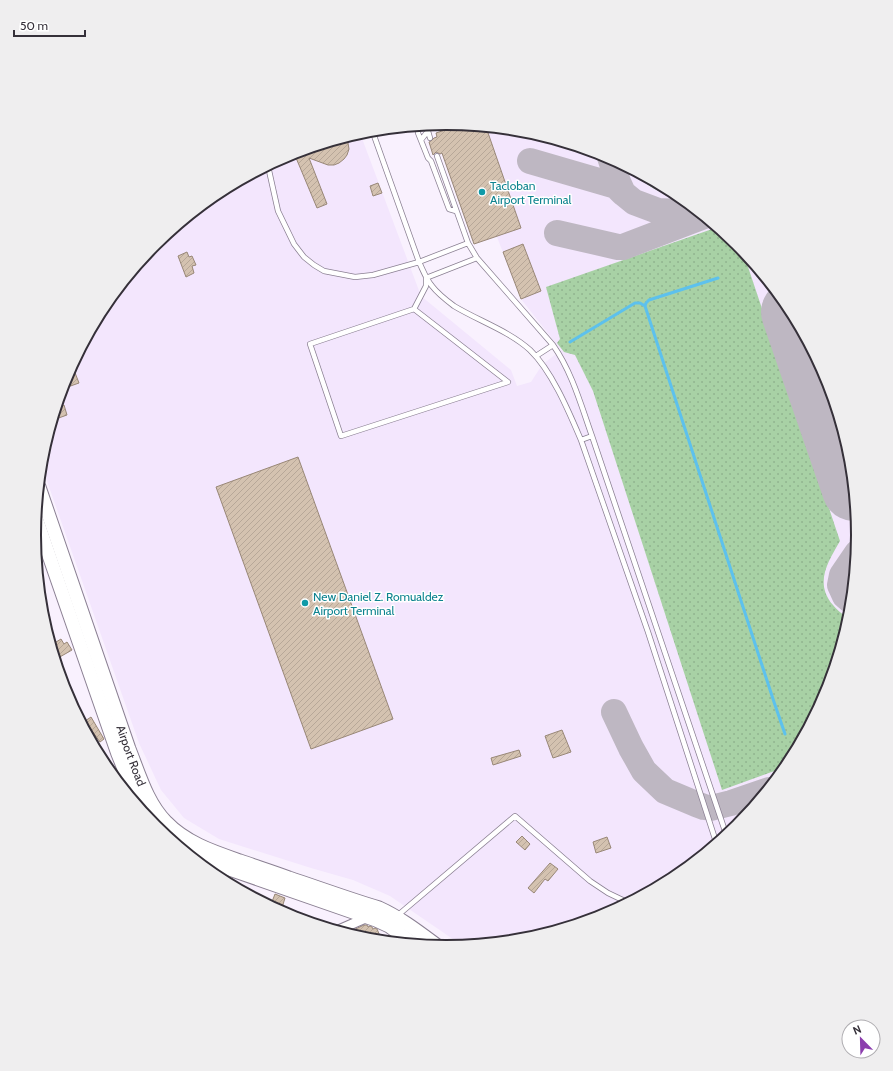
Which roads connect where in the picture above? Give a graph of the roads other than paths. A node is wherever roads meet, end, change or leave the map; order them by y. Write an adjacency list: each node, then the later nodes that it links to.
1 (428, 131): 4 (lane); 5 (lane)
2 (418, 133): 5 (lane)
3 (374, 137): 11 (lane)
4 (430, 138)
5 (421, 140): 8 (lane)
6 (437, 156): 8 (lane)
7 (269, 171): 11 (lane)
8 (456, 210): 9 (lane)
9 (468, 243): 10 (lane); 11 (lane)
10 (478, 258): 12 (lane); 14 (lane)
11 (419, 262): 12 (lane)
12 (426, 278): 13 (lane); 15 (lane)
13 (414, 309): 13 (lane)
14 (552, 345): 15 (lane); 16 (lane)
15 (536, 356): 17 (lane)
16 (592, 436): 17 (lane); 20 (lane)
17 (581, 440): 21 (lane)
18 (43, 498): 26 (main road, Airport Road)
19 (41, 533): 22 (main road, Airport Road)
20 (657, 629): 21 (lane); 23 (lane)
21 (648, 632): 24 (lane)
22 (135, 794)
23 (724, 831)
24 (715, 839)
25 (201, 858): 26 (main road, Airport Road)
26 (292, 885): 28 (main road, Airport Road)
27 (623, 900): 29 (lane)
28 (370, 911): 29 (main road, Airport Road); 30 (street); 31 (main road, Airport Road)
29 (396, 916): 32 (main road, Airport Road)
30 (343, 927)
31 (407, 939)
32 (430, 940)

